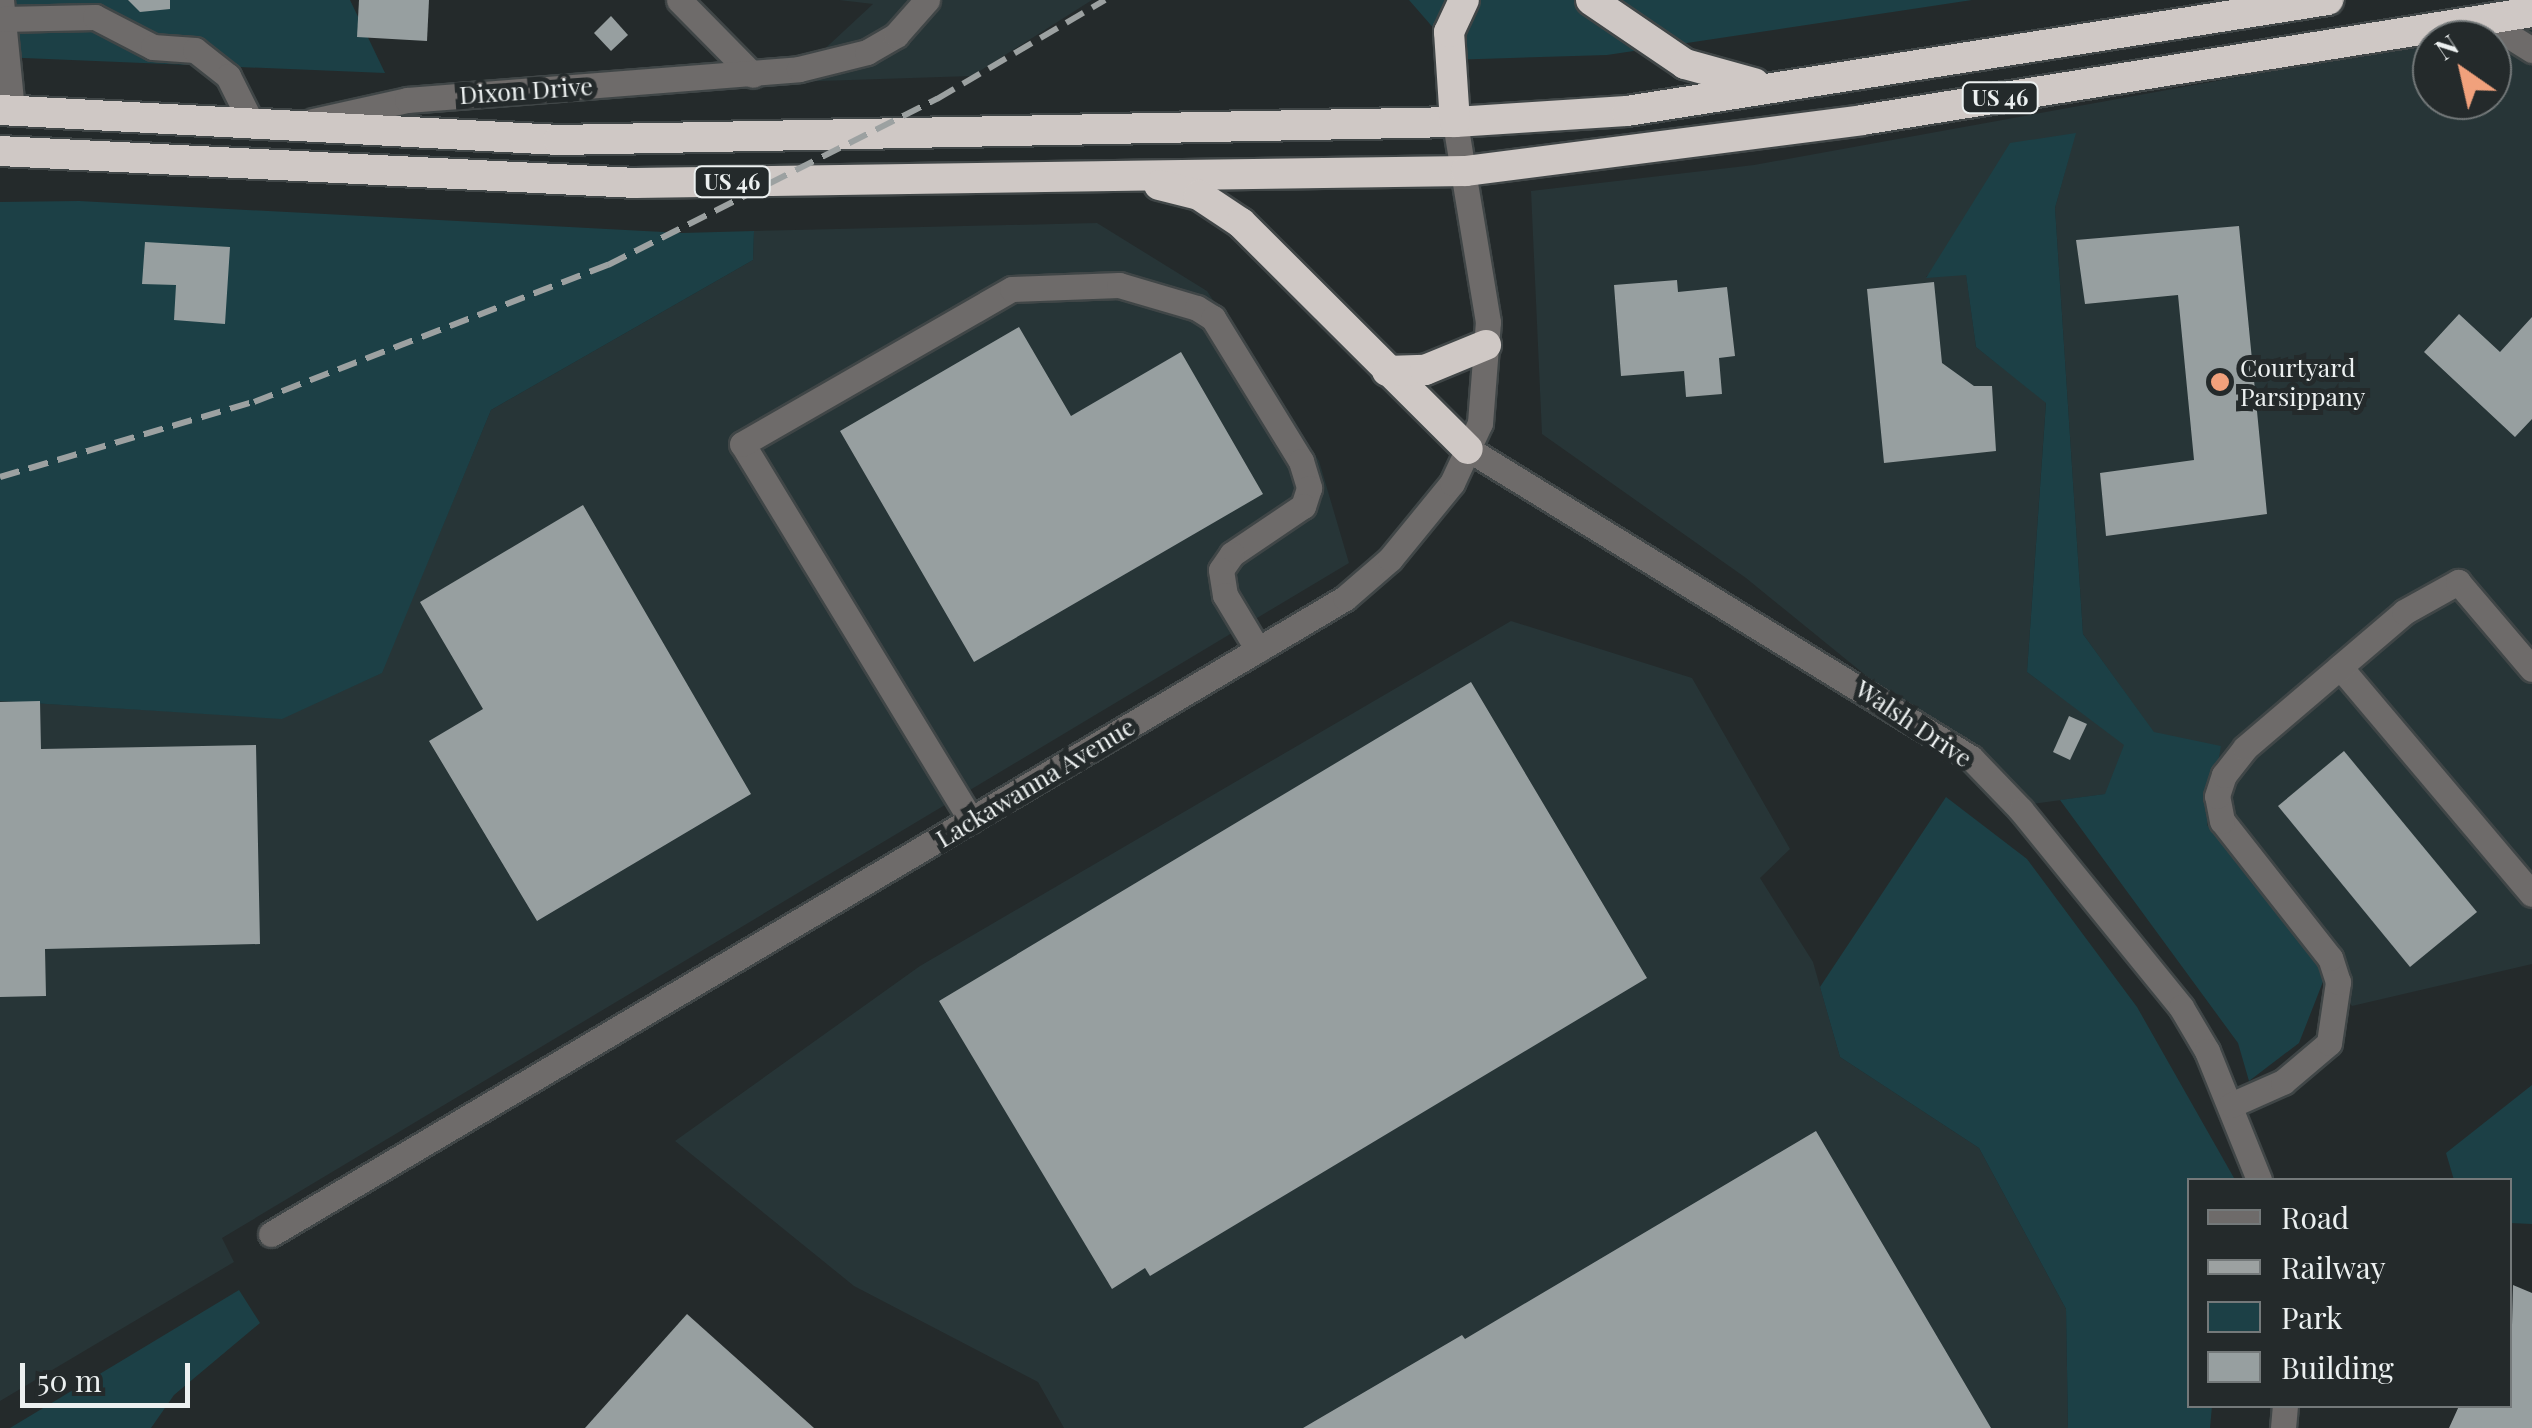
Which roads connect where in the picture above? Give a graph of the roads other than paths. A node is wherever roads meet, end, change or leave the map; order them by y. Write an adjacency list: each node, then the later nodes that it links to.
1 (679, 0): 11 (street)
2 (927, 0): 11 (street, Dixon Drive)
3 (1464, 0): 15 (highway)
4 (1592, 0): 12 (highway)
5 (2328, 0): 7 (highway, US 46)
6 (2, 10): 13 (street); 14 (street)
7 (2179, 11): 12 (highway, US 46)
8 (2532, 12): 9 (highway, US 46)
9 (2484, 20)
10 (2412, 32): 18 (highway, US 46)
11 (753, 75): 16 (street, Dixon Drive)
12 (1771, 87): 15 (highway, US 46)
13 (6, 110): 14 (highway, US 46)
14 (250, 120): 16 (highway, US 46)
15 (1455, 122): 16 (highway, US 46); 18 (street, Lackawanna Avenue)
16 (302, 124)
17 (0, 151): 19 (highway, US 46)
18 (1466, 171): 19 (highway, US 46); 20 (street, Lackawanna Avenue)
19 (1122, 175): 21 (highway)
20 (1486, 345): 21 (highway); 22 (street, Lackawanna Avenue)
21 (1387, 371): 22 (highway)
22 (1468, 450): 23 (street, Lackawanna Avenue); 28 (street, Walsh Drive)
23 (1258, 650): 26 (street, Lackawanna Avenue); 26 (street)
24 (2340, 667): 25 (street); 27 (street); 28 (street)
25 (2532, 669)
26 (971, 820): 30 (street, Lackawanna Avenue)
27 (2532, 894)
28 (2231, 1105): 29 (street, Walsh Drive)
29 (2258, 1178)
30 (270, 1234)

